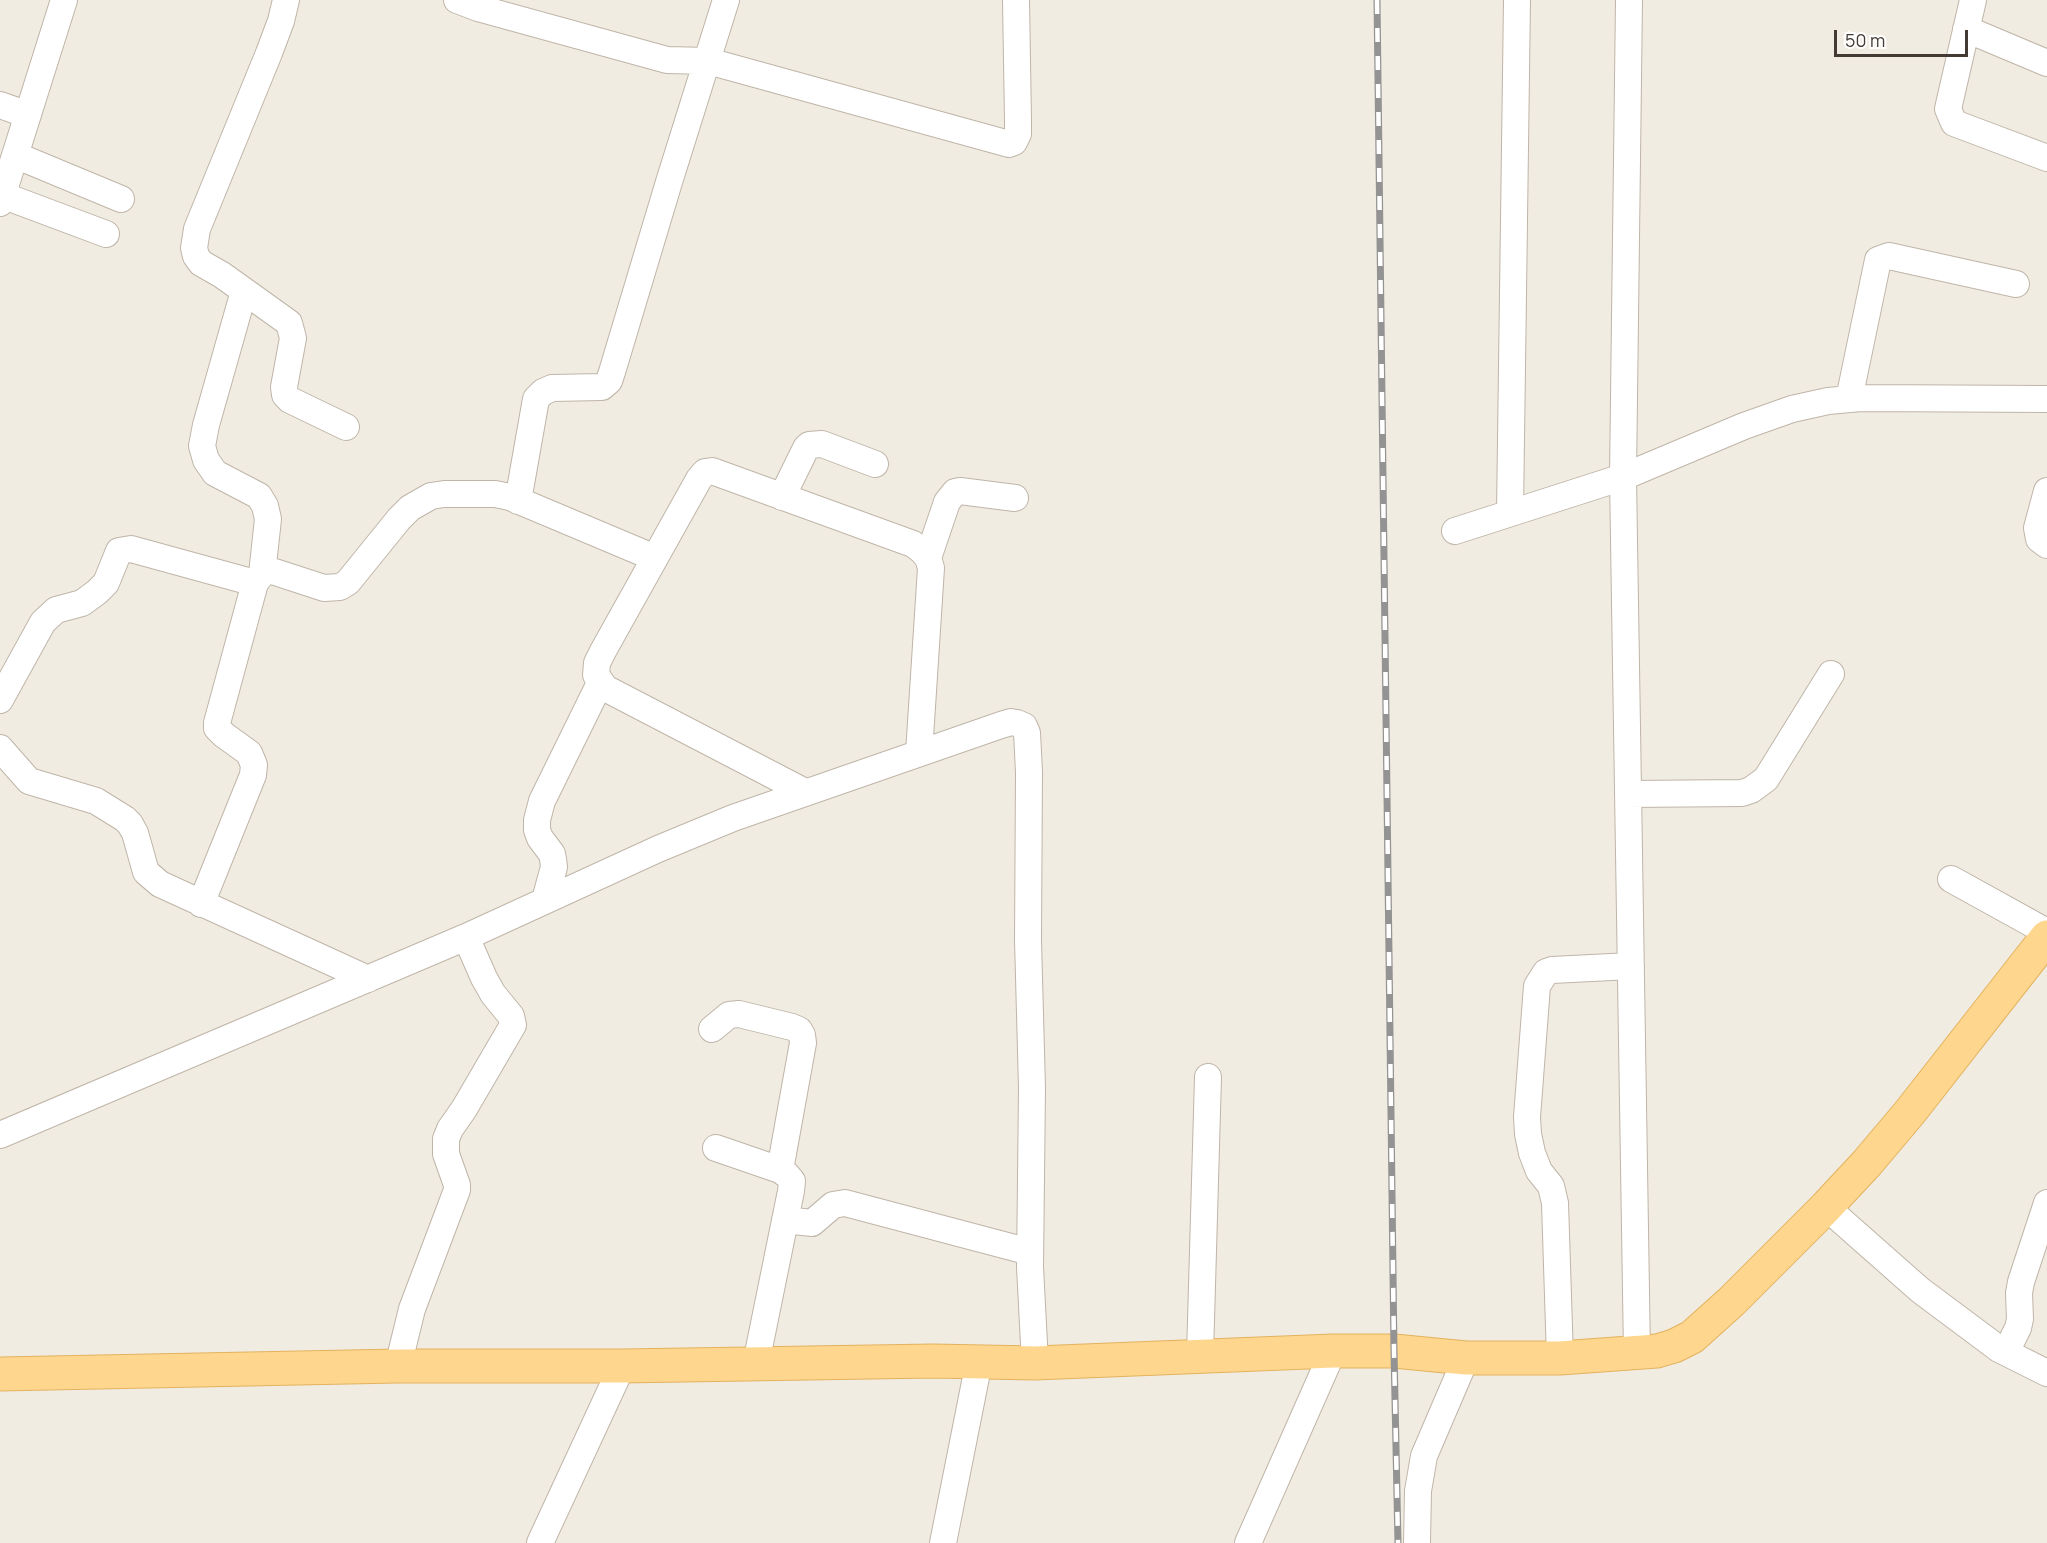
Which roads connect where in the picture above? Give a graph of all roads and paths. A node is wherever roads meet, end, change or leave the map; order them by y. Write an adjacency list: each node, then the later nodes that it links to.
1 (64, 0): 13 (street)
2 (286, 0): 20 (street)
3 (457, 0): 10 (street)
4 (726, 0): 10 (street)
5 (1016, 0): 10 (street)
6 (1517, 0): 30 (street)
7 (1629, 0): 25 (street)
8 (1973, 0): 9 (street)
9 (1966, 29): 11 (street); 15 (street)
10 (708, 61): 29 (street)
11 (2047, 63)
12 (0, 105): 13 (street)
13 (28, 115): 14 (street)
14 (15, 155): 16 (street); 17 (street)
15 (2047, 158)
16 (1, 199): 18 (street)
17 (121, 199)
18 (106, 234)
19 (2016, 284): 21 (street)
20 (244, 291): 23 (street); 35 (street)
21 (1849, 399): 22 (street); 25 (street)
22 (2047, 399)
23 (346, 427)
24 (875, 464): 27 (street)
25 (1623, 477): 30 (street); 42 (street)
26 (2047, 491): 32 (street)
27 (782, 497): 33 (street); 34 (street)
28 (1015, 498): 34 (street)
29 (518, 501): 33 (street); 35 (street)
30 (1510, 513): 31 (street)
31 (1455, 531)
32 (2047, 545)
33 (654, 558): 37 (street)
34 (928, 558): 40 (street)
35 (258, 578): 38 (street); 45 (street)
36 (1832, 674): 42 (street)
37 (600, 682): 41 (street); 44 (street)
38 (0, 700)
39 (0, 748): 45 (street)
40 (919, 753): 41 (street); 59 (street)
41 (805, 792): 44 (street)
42 (1628, 794): 49 (street)
43 (1951, 879): 46 (street)
44 (545, 900): 47 (street)
45 (201, 904): 50 (street)
46 (2047, 932)
47 (466, 937): 50 (street); 69 (street)
48 (2047, 937): 57 (main road)
49 (1631, 966): 62 (street); 65 (street)
50 (368, 979): 53 (street)
51 (712, 1029): 55 (street)
52 (1208, 1077): 63 (street)
53 (0, 1135)
54 (716, 1148): 55 (street)
55 (780, 1170): 58 (street)
56 (2047, 1203): 61 (street)
57 (1826, 1207): 61 (street); 62 (main road)
58 (785, 1220): 59 (street); 67 (street)
59 (1030, 1252): 68 (street)
60 (1333, 1351): 63 (main road); 64 (main road); 75 (street)
61 (2006, 1352): 71 (street)
62 (1637, 1353): 65 (main road)
63 (1200, 1355): 68 (main road)
64 (1466, 1358): 65 (main road); 76 (street)
65 (1560, 1358)
66 (979, 1362): 67 (main road); 68 (main road); 74 (street)
67 (756, 1363): 70 (main road)
68 (1035, 1363)
69 (398, 1366): 70 (main road); 72 (main road)
70 (622, 1366): 73 (street)
71 (2047, 1373)
72 (0, 1374)
73 (540, 1543)
74 (944, 1543)
75 (1248, 1543)
76 (1417, 1543)

